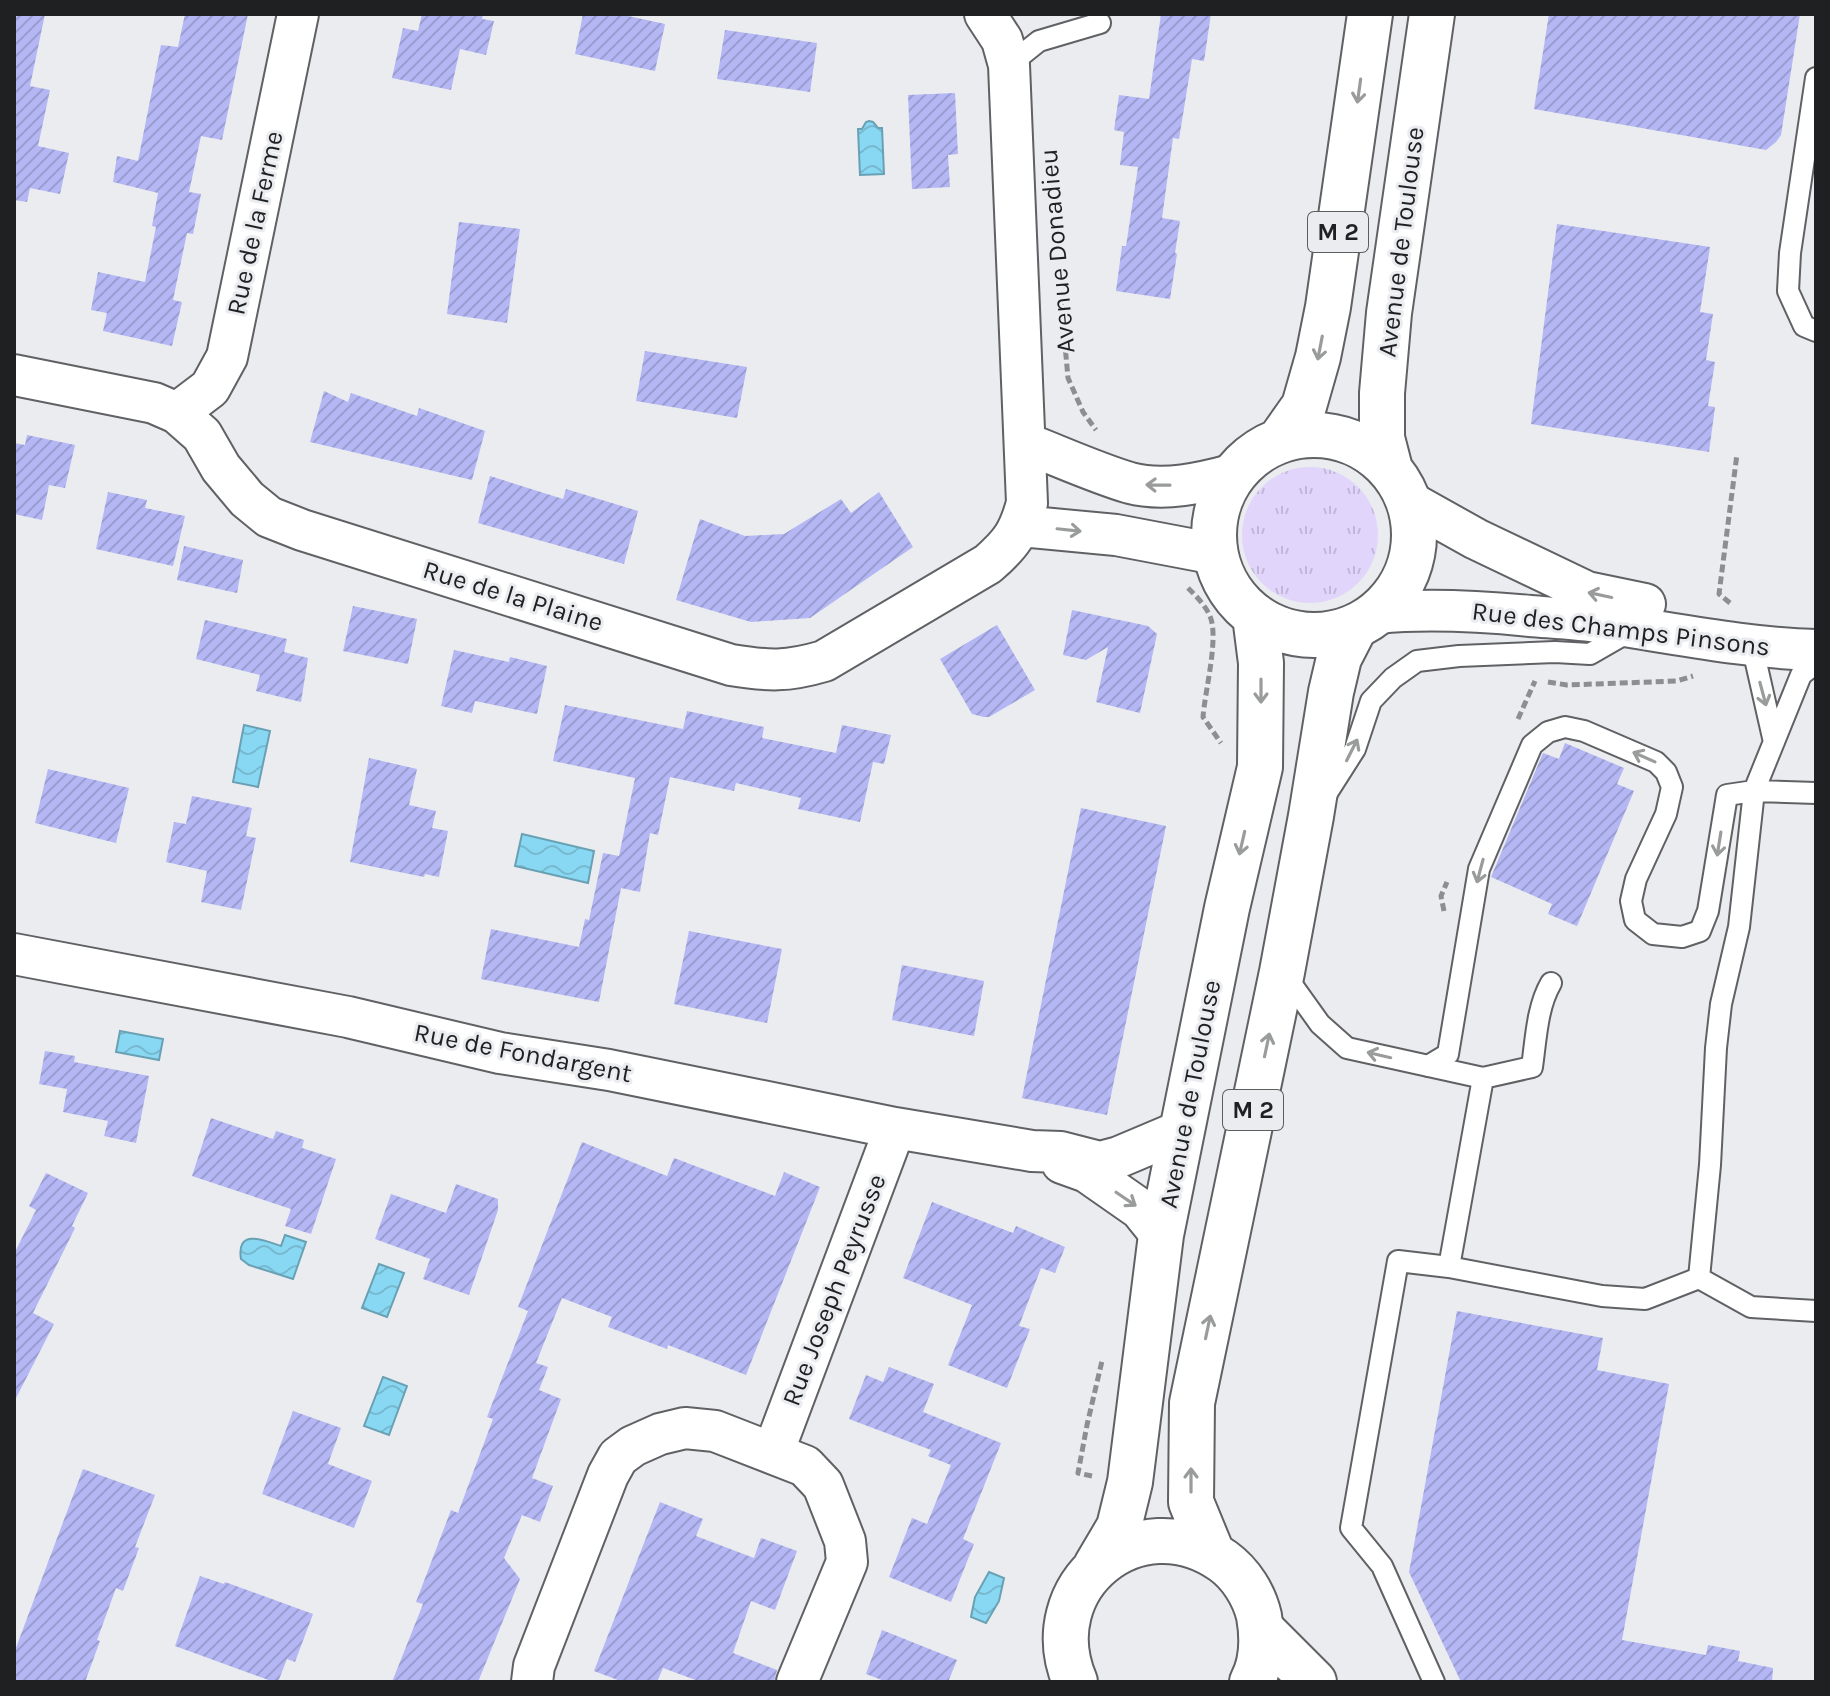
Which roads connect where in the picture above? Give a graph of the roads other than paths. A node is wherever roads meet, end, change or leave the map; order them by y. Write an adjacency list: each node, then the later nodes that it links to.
1 (298, 14): 10 (street, Rue de la Ferme)
2 (985, 14): 6 (street, Avenue Donadieu)
3 (1370, 14): 11 (main road, M 2, one-way to 11)
4 (1432, 14): 14 (main road, Avenue de Toulouse / M 2)
5 (1100, 23): 6 (lane)
6 (1009, 65): 12 (street, Avenue Donadieu)
7 (1816, 78): 8 (lane)
8 (1816, 331)
9 (14, 375): 10 (street, Rue de la Plaine)
10 (177, 413): 15 (street, Rue de la Plaine)
11 (1280, 440): 13 (main road); 14 (main road)
12 (1025, 443): 13 (street, one-way to 12); 15 (street)
13 (1235, 474): 16 (main road)
14 (1399, 485): 18 (main road); 19 (street, Rue des Champs Pinsons, one-way to 14)
15 (1021, 526): 16 (street, one-way to 16)
16 (1216, 554): 17 (main road)
17 (1255, 616): 18 (main road); 34 (main road, Avenue de Toulouse / M 2, one-way to 34)
18 (1366, 620): 20 (street, Rue des Champs Pinsons); 27 (main road, M 2)
19 (1816, 625)
20 (1635, 628): 22 (street, Rue des Champs Pinsons); 27 (lane, one-way to 20)
21 (1816, 650): 22 (street, Rue des Champs Pinsons)
22 (1754, 660): 24 (lane, one-way to 24)
23 (1816, 663): 24 (lane)
24 (1774, 742): 25 (lane)
25 (1754, 791): 26 (lane); 31 (lane, one-way to 31); 38 (lane)
26 (1816, 793)
27 (1311, 816): 29 (main road, M 2)
28 (14, 954): 33 (street, Rue de Fondargent)
29 (1282, 972): 31 (lane, one-way to 29); 41 (main road, M 2, one-way to 29)
30 (1551, 983): 32 (lane)
31 (1428, 1066): 32 (lane)
32 (1483, 1078): 37 (lane)
33 (895, 1128): 35 (street, Rue de Fondargent); 40 (street, Rue Joseph Peyrusse)
34 (1183, 1130): 35 (street, Rue de Fondargent); 36 (main road, Avenue de Toulouse / M 2)
35 (1032, 1151): 36 (street, Rue de Fondargent, one-way to 36)
36 (1161, 1235): 42 (main road, Avenue de Toulouse / M 2)
37 (1449, 1267): 38 (lane); 49 (lane)
38 (1699, 1278): 39 (lane)
39 (1816, 1311)
40 (773, 1453): 45 (street); 46 (street)
41 (1212, 1553): 42 (main road); 43 (main road)
42 (1096, 1566): 44 (main road, Avenue de Toulouse)
43 (1261, 1629): 47 (main road); 48 (main road)
44 (1068, 1676)
45 (532, 1682)
46 (797, 1682)
47 (1252, 1682)
48 (1314, 1682)
49 (1434, 1682)

